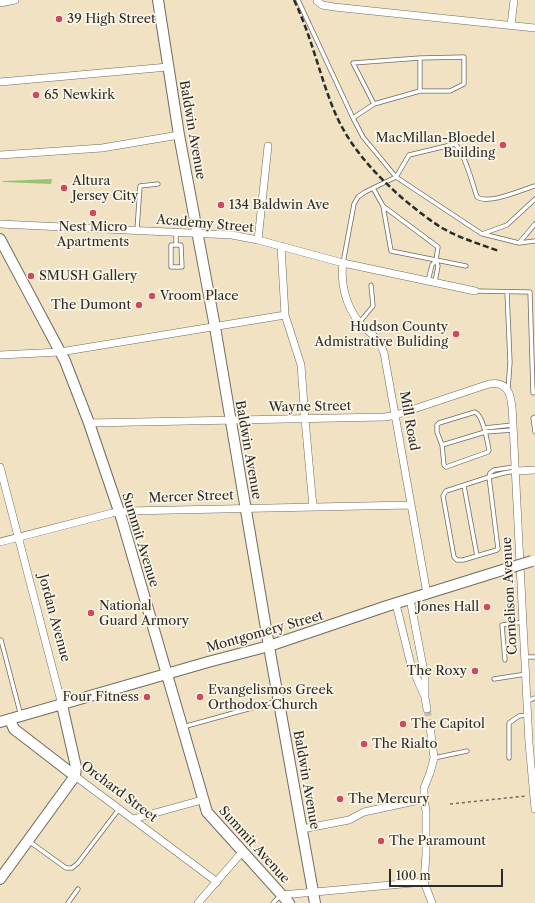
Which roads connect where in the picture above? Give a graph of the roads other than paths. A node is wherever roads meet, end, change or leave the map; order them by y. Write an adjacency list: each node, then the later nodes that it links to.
1 (15, 0): 6 (street)
2 (158, 0): 10 (main road, Baldwin Avenue)
3 (298, 0): 14 (lane)
4 (514, 0): 7 (street)
5 (320, 2): 7 (street)
6 (0, 3)
7 (511, 25): 8 (street)
8 (535, 28)
9 (420, 58): 12 (lane); 12 (lane); 13 (lane)
10 (168, 67): 11 (street); 15 (main road, Baldwin Avenue)
11 (0, 82)
12 (420, 92): 13 (lane)
13 (374, 104): 14 (lane)
14 (353, 118): 18 (lane)
15 (179, 135): 17 (street); 28 (main road, Baldwin Avenue)
16 (268, 146): 31 (street)
17 (0, 155)
18 (396, 177): 20 (lane); 21 (lane); 29 (lane)
19 (158, 184): 26 (lane)
20 (535, 186)
21 (373, 188): 23 (lane); 37 (lane)
22 (535, 199): 29 (lane)
23 (383, 206): 36 (lane); 36 (lane)
24 (0, 224): 26 (street, Academy Street)
25 (535, 224): 33 (lane)
26 (137, 230): 27 (street, Academy Street)
27 (176, 232): 28 (street, Academy Street); 34 (lane)
28 (197, 233): 31 (street, Academy Street); 49 (main road, Baldwin Avenue)
29 (482, 234): 33 (lane)
30 (0, 239): 51 (main road, Summit Avenue)
31 (258, 240): 35 (street, Academy Street)
32 (535, 240): 33 (lane)
33 (519, 243)
34 (176, 245): 34 (lane)
35 (281, 246): 37 (street, Academy Street); 45 (street)
36 (436, 260): 38 (lane); 39 (lane); 39 (lane)
37 (343, 263): 39 (street, Academy Street); 48 (street, Mill Road)
38 (466, 266)
39 (432, 282): 42 (street, Academy Street)
40 (371, 285): 48 (lane)
41 (535, 290): 44 (lane)
42 (475, 291): 43 (lane)
43 (506, 292): 44 (lane); 54 (lane)
44 (530, 292): 47 (lane)
45 (285, 315): 49 (street); 58 (street)
46 (535, 318): 47 (lane)
47 (530, 320): 50 (lane)
48 (359, 323): 56 (street, Mill Road)
49 (215, 327): 51 (street); 59 (main road, Baldwin Avenue)
50 (533, 343): 53 (lane)
51 (60, 352): 52 (street); 60 (main road, Summit Avenue)
52 (0, 355)
53 (534, 368): 55 (lane)
54 (505, 388): 56 (street, Wayne Street); 61 (street, Cornelison Avenue)
55 (535, 392)
56 (396, 415): 58 (street, Wayne Street); 72 (street, Mill Road)
57 (535, 417): 64 (lane)
58 (305, 419): 59 (street, Wayne Street); 73 (street)
59 (230, 420): 60 (street, Wayne Street); 74 (main road, Baldwin Avenue)
60 (89, 423): 75 (main road, Summit Avenue)
61 (513, 427): 62 (lane); 63 (lane); 67 (street, Cornelison Avenue)
62 (484, 428): 63 (lane); 65 (lane)
63 (485, 432): 65 (lane); 65 (lane)
64 (535, 432)
65 (442, 445)
66 (0, 467): 70 (street, Jordan Avenue)
67 (516, 469): 68 (street); 69 (lane); 83 (street, Cornelison Avenue)
68 (535, 470)
69 (489, 477): 71 (lane); 78 (lane)
70 (2, 484): 76 (street, Jordan Avenue)
71 (464, 486): 78 (lane); 78 (lane)
72 (411, 506): 73 (street, Mercer Street); 80 (street, Mill Road)
73 (313, 507): 74 (street, Mercer Street)
74 (245, 508): 75 (street, Mercer Street); 85 (main road, Baldwin Avenue)
75 (119, 512): 76 (street, Mercer Street); 89 (main road, Summit Avenue)
76 (19, 538): 77 (street, Mercer Street); 96 (street, Jordan Avenue)
77 (0, 542)
78 (477, 556)
79 (533, 560): 80 (main road, Montgomery Street, bridge)
80 (427, 594): 81 (main road, Montgomery Street)
81 (410, 599): 82 (main road, Montgomery Street); 92 (street)
82 (396, 604): 85 (main road, Montgomery Street); 92 (street)
83 (523, 622): 86 (street, Cornelison Avenue); 88 (lane)
84 (1, 640): 99 (lane)
85 (269, 646): 89 (main road, Montgomery Street); 94 (main road, Baldwin Avenue)
86 (525, 657): 87 (lane); 90 (street, Cornelison Avenue)
87 (535, 657)
88 (505, 660)
89 (167, 674): 96 (main road, Montgomery Street); 102 (main road, Summit Avenue)
90 (526, 674): 91 (lane); 95 (street, Cornelison Avenue)
91 (494, 679)
92 (426, 698): 97 (street)
93 (535, 698): 95 (lane)
94 (279, 701): 102 (lane); 114 (main road, Baldwin Avenue)
95 (527, 701): 98 (street, Cornelison Avenue)
96 (62, 705): 99 (main road, Montgomery Street); 108 (main road, Jordan Avenue)
97 (427, 709)
98 (528, 715): 103 (street, Cornelison Avenue); 106 (lane)
99 (21, 717): 100 (main road, Montgomery Street)
100 (5, 721): 108 (main road, Orchard Street)
101 (430, 726): 105 (street)
102 (182, 727): 110 (main road, Summit Avenue)
103 (532, 742): 107 (street, Cornelison Avenue)
104 (468, 752): 105 (lane)
105 (434, 758): 109 (street)
106 (509, 758)
107 (533, 771): 112 (street, Cornelison Avenue)
108 (75, 776): 111 (street, Orchard Street); 115 (main road)
109 (424, 799): 114 (street); 119 (street)
110 (202, 800): 113 (street); 116 (main road, Summit Avenue)
111 (119, 809): 113 (street, Orchard Street); 115 (lane)
112 (535, 809)
113 (133, 819): 118 (street, Orchard Street)
114 (306, 828): 121 (main road, Baldwin Avenue)
115 (28, 840): 117 (main road)
116 (243, 851): 118 (street); 122 (main road, Summit Avenue)
117 (0, 879)
118 (217, 882): 124 (street)
119 (424, 882): 121 (street); 128 (street)
120 (78, 889): 123 (lane)
121 (314, 891): 122 (street); 127 (main road, Baldwin Avenue)
122 (282, 894): 125 (lane); 126 (main road, Summit Avenue)
123 (68, 903)
124 (198, 903)
125 (273, 903)
126 (289, 903)
127 (315, 903)
128 (432, 903)

